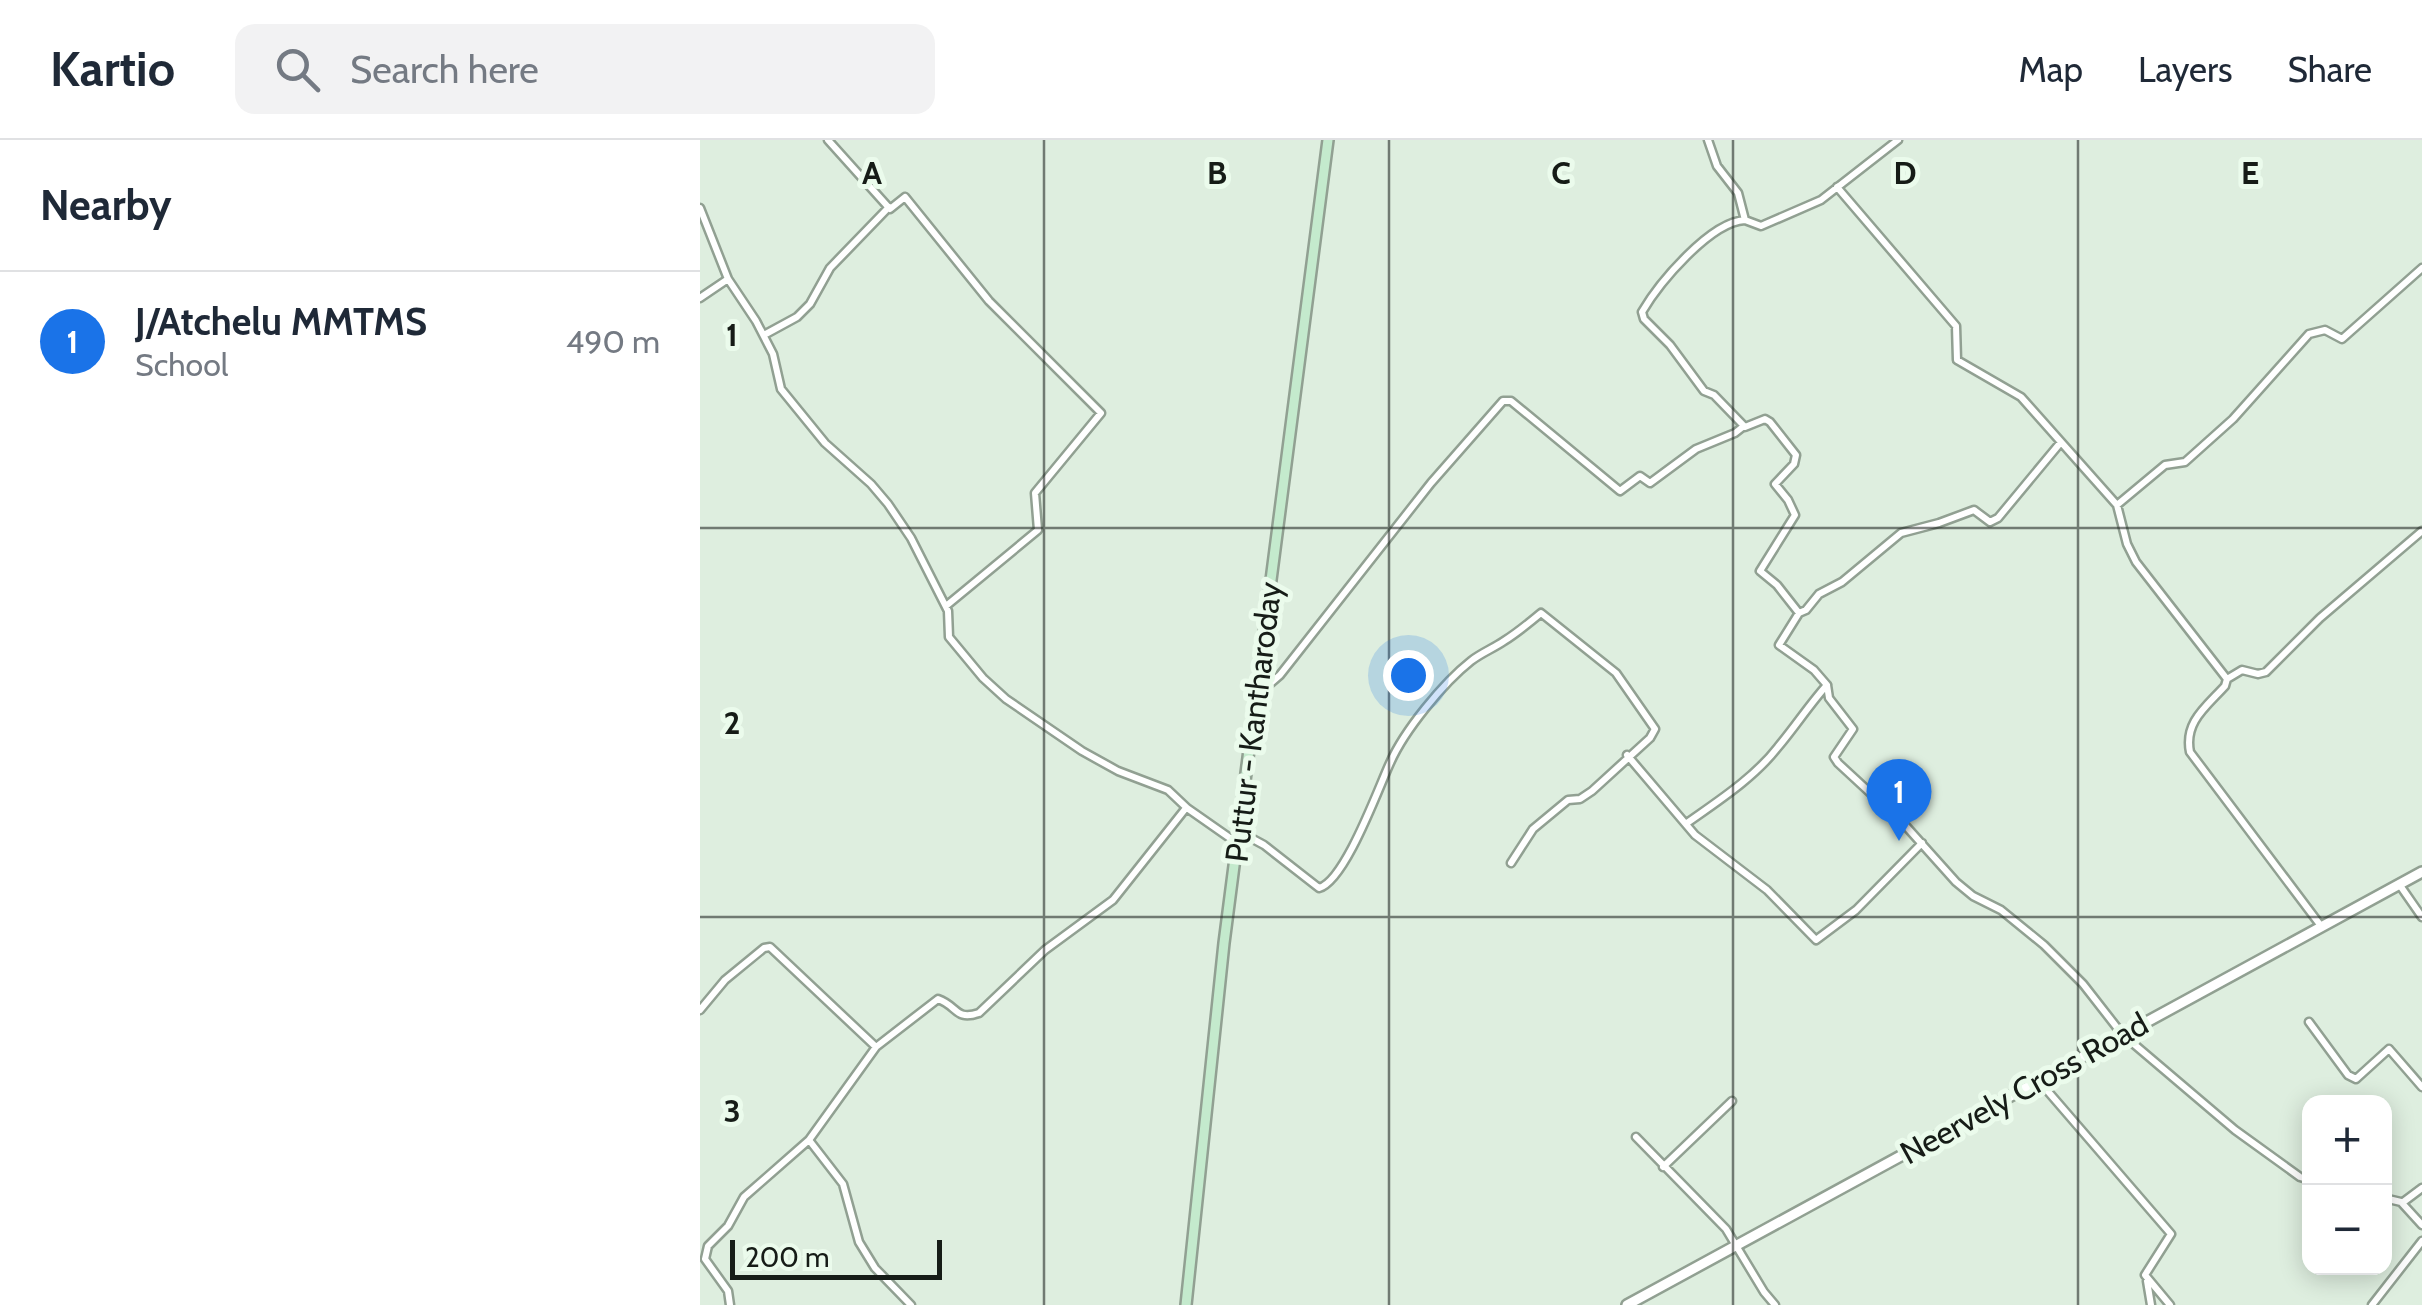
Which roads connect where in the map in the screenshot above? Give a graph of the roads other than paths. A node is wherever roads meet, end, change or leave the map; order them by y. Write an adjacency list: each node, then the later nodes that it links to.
1 (828, 140): 7 (street)
2 (1328, 140): 21 (main road, Puttur - Kantharoday)
3 (1708, 140): 8 (street)
4 (1898, 140): 5 (street)
5 (1837, 187): 8 (street); 14 (street)
6 (700, 208): 10 (street)
7 (889, 208): 12 (street); 17 (street)
8 (1745, 220): 13 (street)
9 (2422, 268): 15 (street)
10 (728, 279): 11 (street); 12 (street)
11 (700, 298)
12 (764, 335): 17 (street)
13 (1744, 426): 18 (street); 21 (street)
14 (2061, 442): 15 (street); 18 (street)
15 (2116, 505): 19 (street)
16 (2422, 531): 19 (street)
17 (946, 606): 23 (street)
18 (1799, 613): 20 (street)
19 (2227, 679): 31 (street)
20 (1827, 685): 24 (street); 26 (street)
21 (1256, 696): 25 (main road, Puttur - Kantharoday)
22 (1627, 755): 24 (street); 25 (street); 27 (street)
23 (1186, 808): 25 (street); 35 (street)
24 (1687, 824): 26 (street)
25 (1238, 837): 52 (main road, Puttur - Kantharoday)
26 (1922, 843): 34 (street)
27 (1511, 863)
28 (2422, 872): 29 (street, Neervely Cross Road)
29 (2399, 884): 30 (street); 31 (street, Neervely Cross Road)
30 (2422, 918)
31 (2321, 926): 34 (street, Neervely Cross Road)
32 (700, 1010): 35 (street)
33 (2309, 1022): 37 (street)
34 (2122, 1034): 36 (street, Neervely Cross Road); 42 (street)
35 (876, 1046): 40 (street)
36 (2038, 1080): 48 (street, Neervely Cross Road); 49 (street)
37 (2422, 1087)
38 (1732, 1101): 41 (street)
39 (1636, 1137): 41 (street)
40 (809, 1140): 50 (street); 51 (street)
41 (1663, 1168): 48 (street)
42 (2302, 1178)
43 (2422, 1188): 45 (street)
44 (2392, 1201): 45 (street)
45 (2402, 1204): 46 (street)
46 (2422, 1225)
47 (2422, 1241): 57 (street)
48 (1736, 1245): 53 (street, Neervely Cross Road); 54 (street)
49 (2145, 1275): 55 (street); 56 (street)
50 (730, 1305)
51 (911, 1305)
52 (1186, 1305)
53 (1627, 1305)
54 (1775, 1305)
55 (2151, 1305)
56 (2170, 1305)
57 (2372, 1305)

